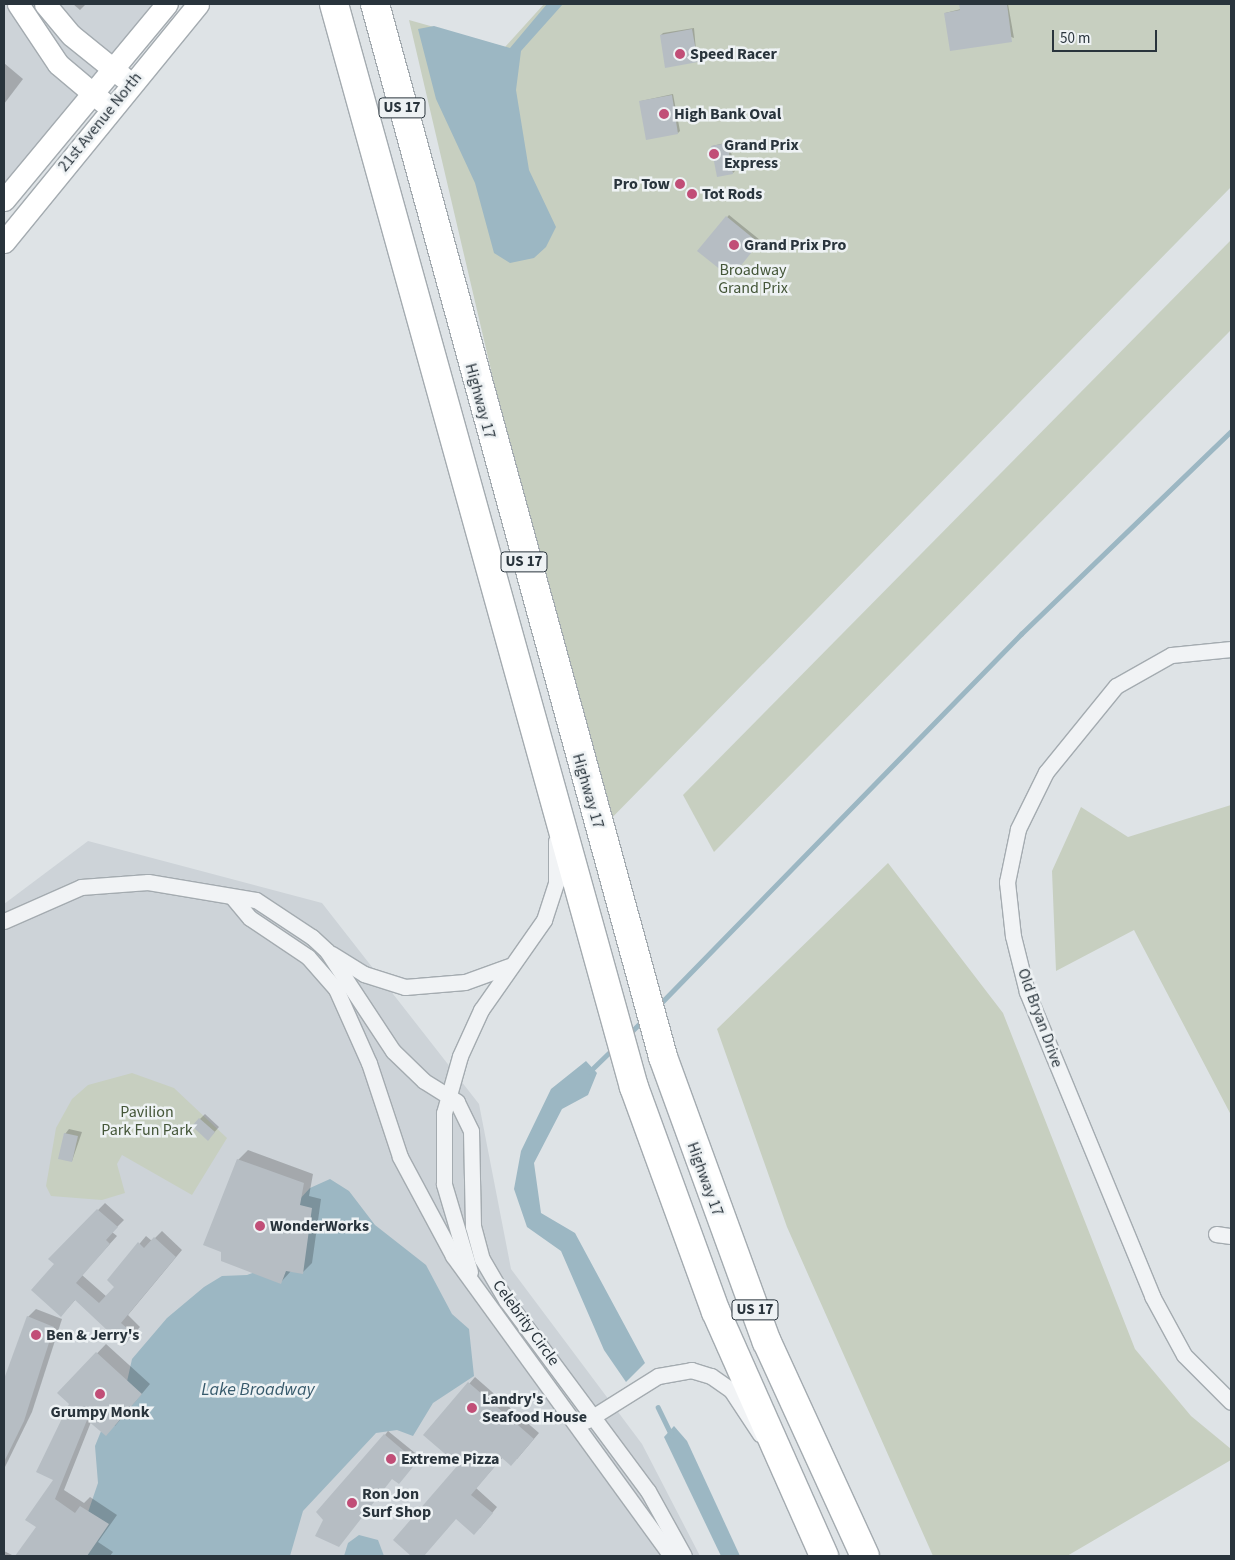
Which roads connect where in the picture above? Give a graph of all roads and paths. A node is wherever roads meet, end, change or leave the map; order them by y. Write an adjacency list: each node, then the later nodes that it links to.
1 (18, 4): 9 (main road)
2 (45, 4): 7 (main road)
3 (168, 4): 7 (main road, 21st Avenue North)
4 (198, 4): 8 (main road, 21st Avenue North)
5 (374, 4): 28 (highway, Highway 17 / US 17)
6 (333, 10): 14 (highway, US 17)
7 (113, 69): 8 (main road); 9 (main road, 21st Avenue North)
8 (131, 84): 10 (main road, 21st Avenue North)
9 (93, 92): 10 (main road); 11 (main road, 21st Avenue North)
10 (111, 108): 12 (main road, 21st Avenue North)
11 (4, 200)
12 (4, 242)
13 (1231, 649): 21 (street, Old Bryan Drive)
14 (552, 798): 18 (street); 24 (highway, US 17)
15 (233, 898): 16 (street, Celebrity Circle); 17 (street, Celebrity Circle); 20 (street, Celebrity Circle)
16 (4, 921)
17 (327, 951): 18 (street); 19 (street, Celebrity Circle)
18 (509, 966): 19 (street)
19 (449, 1096): 20 (street); 22 (street, Celebrity Circle)
20 (474, 1283): 23 (street, Celebrity Circle)
21 (1231, 1402)
22 (596, 1417): 23 (street); 24 (street); 26 (street, Celebrity Circle)
23 (578, 1422): 25 (street, Celebrity Circle)
24 (779, 1460): 27 (highway, US 17)
25 (671, 1556)
26 (684, 1556)
27 (824, 1556)
28 (865, 1556)

